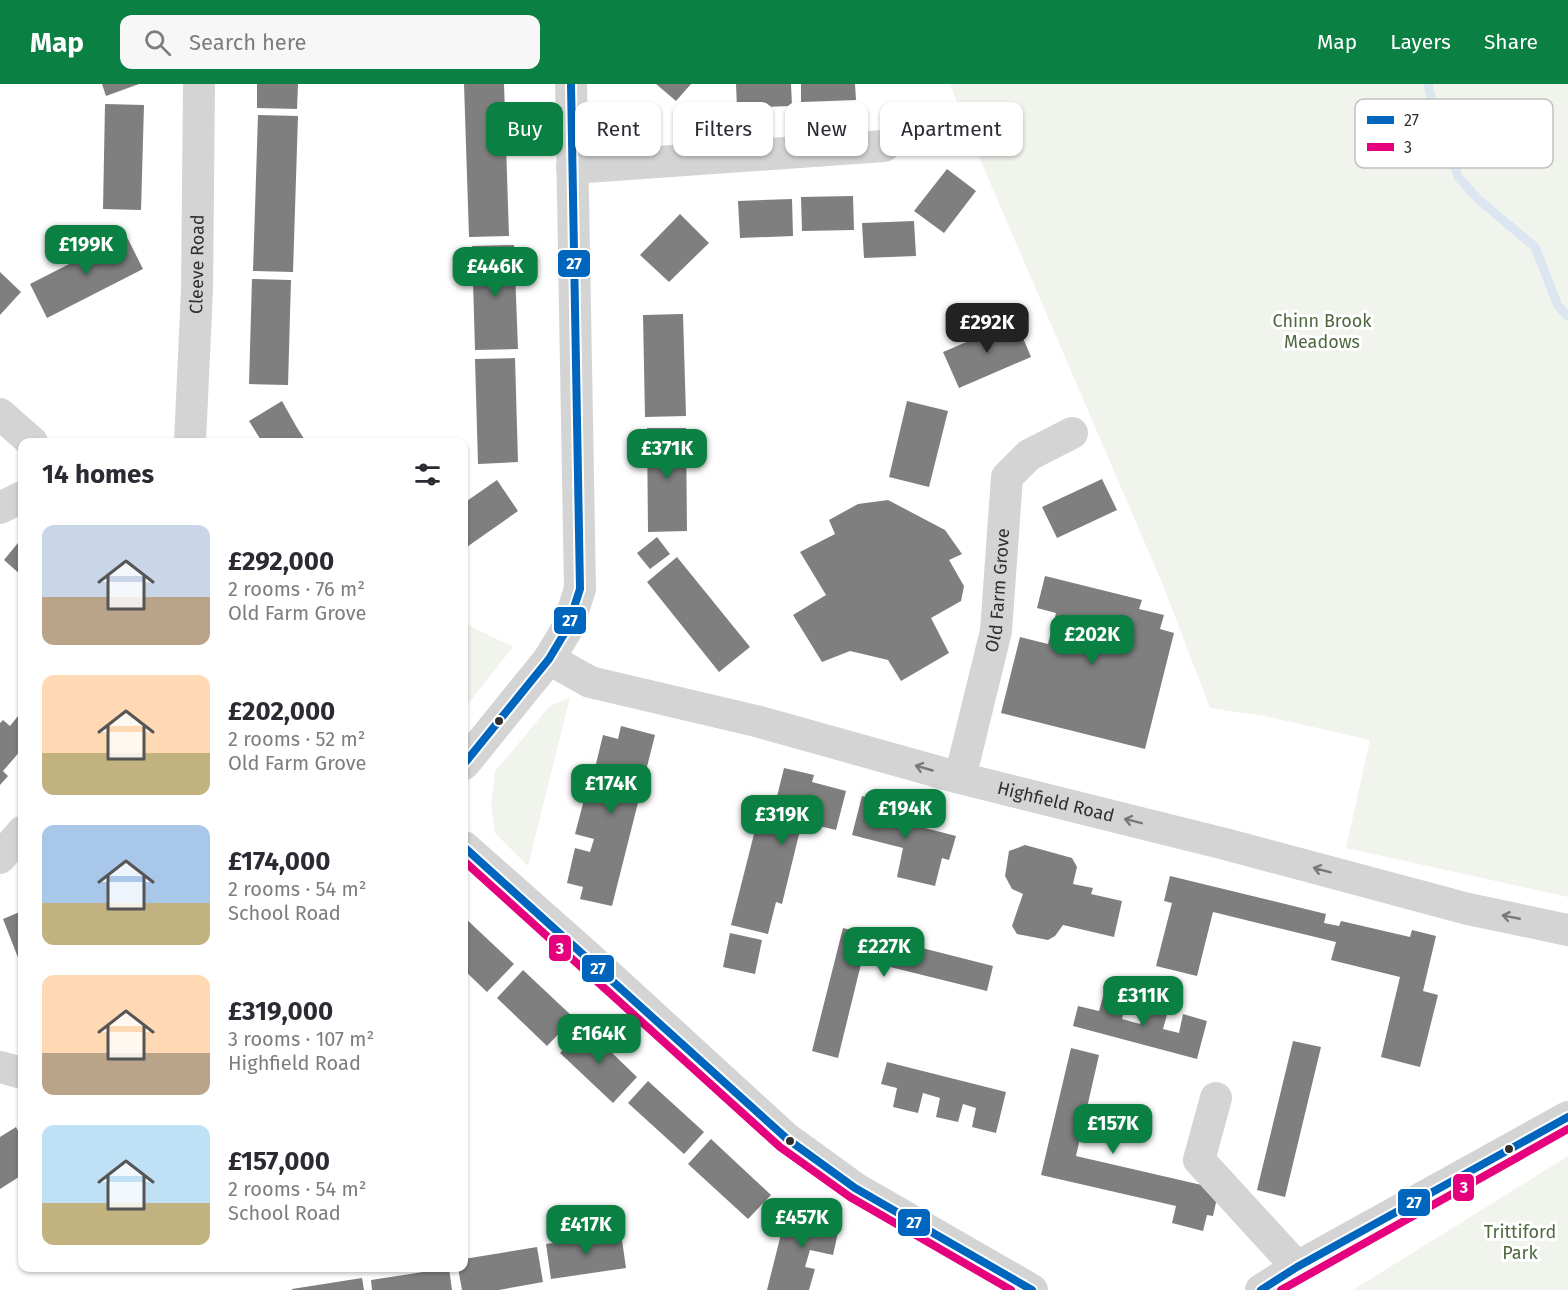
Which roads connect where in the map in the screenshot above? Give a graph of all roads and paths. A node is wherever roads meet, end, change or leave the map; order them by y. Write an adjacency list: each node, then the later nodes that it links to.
1 (199, 84): 8 (street, Cleeve Road)
2 (571, 84): 4 (street)
3 (880, 146): 4 (street)
4 (572, 168): 11 (street)
5 (0, 414): 7 (street)
6 (1072, 433): 13 (street, Old Farm Grove)
7 (27, 438)
8 (190, 438)
9 (18, 499): 10 (street)
10 (0, 507)
11 (549, 659): 12 (street); 13 (street, Highfield Road, one-way to 11)
12 (468, 759)
13 (960, 778): 17 (street, Highfield Road, one-way to 13)
14 (18, 837): 16 (street)
15 (468, 851): 23 (street)
16 (0, 858)
17 (1568, 930)
18 (0, 1067): 19 (street)
19 (18, 1072)
20 (1216, 1098): 22 (street)
21 (1568, 1117): 22 (street)
22 (1298, 1267): 24 (street)
23 (1032, 1290)
24 (1261, 1290)

